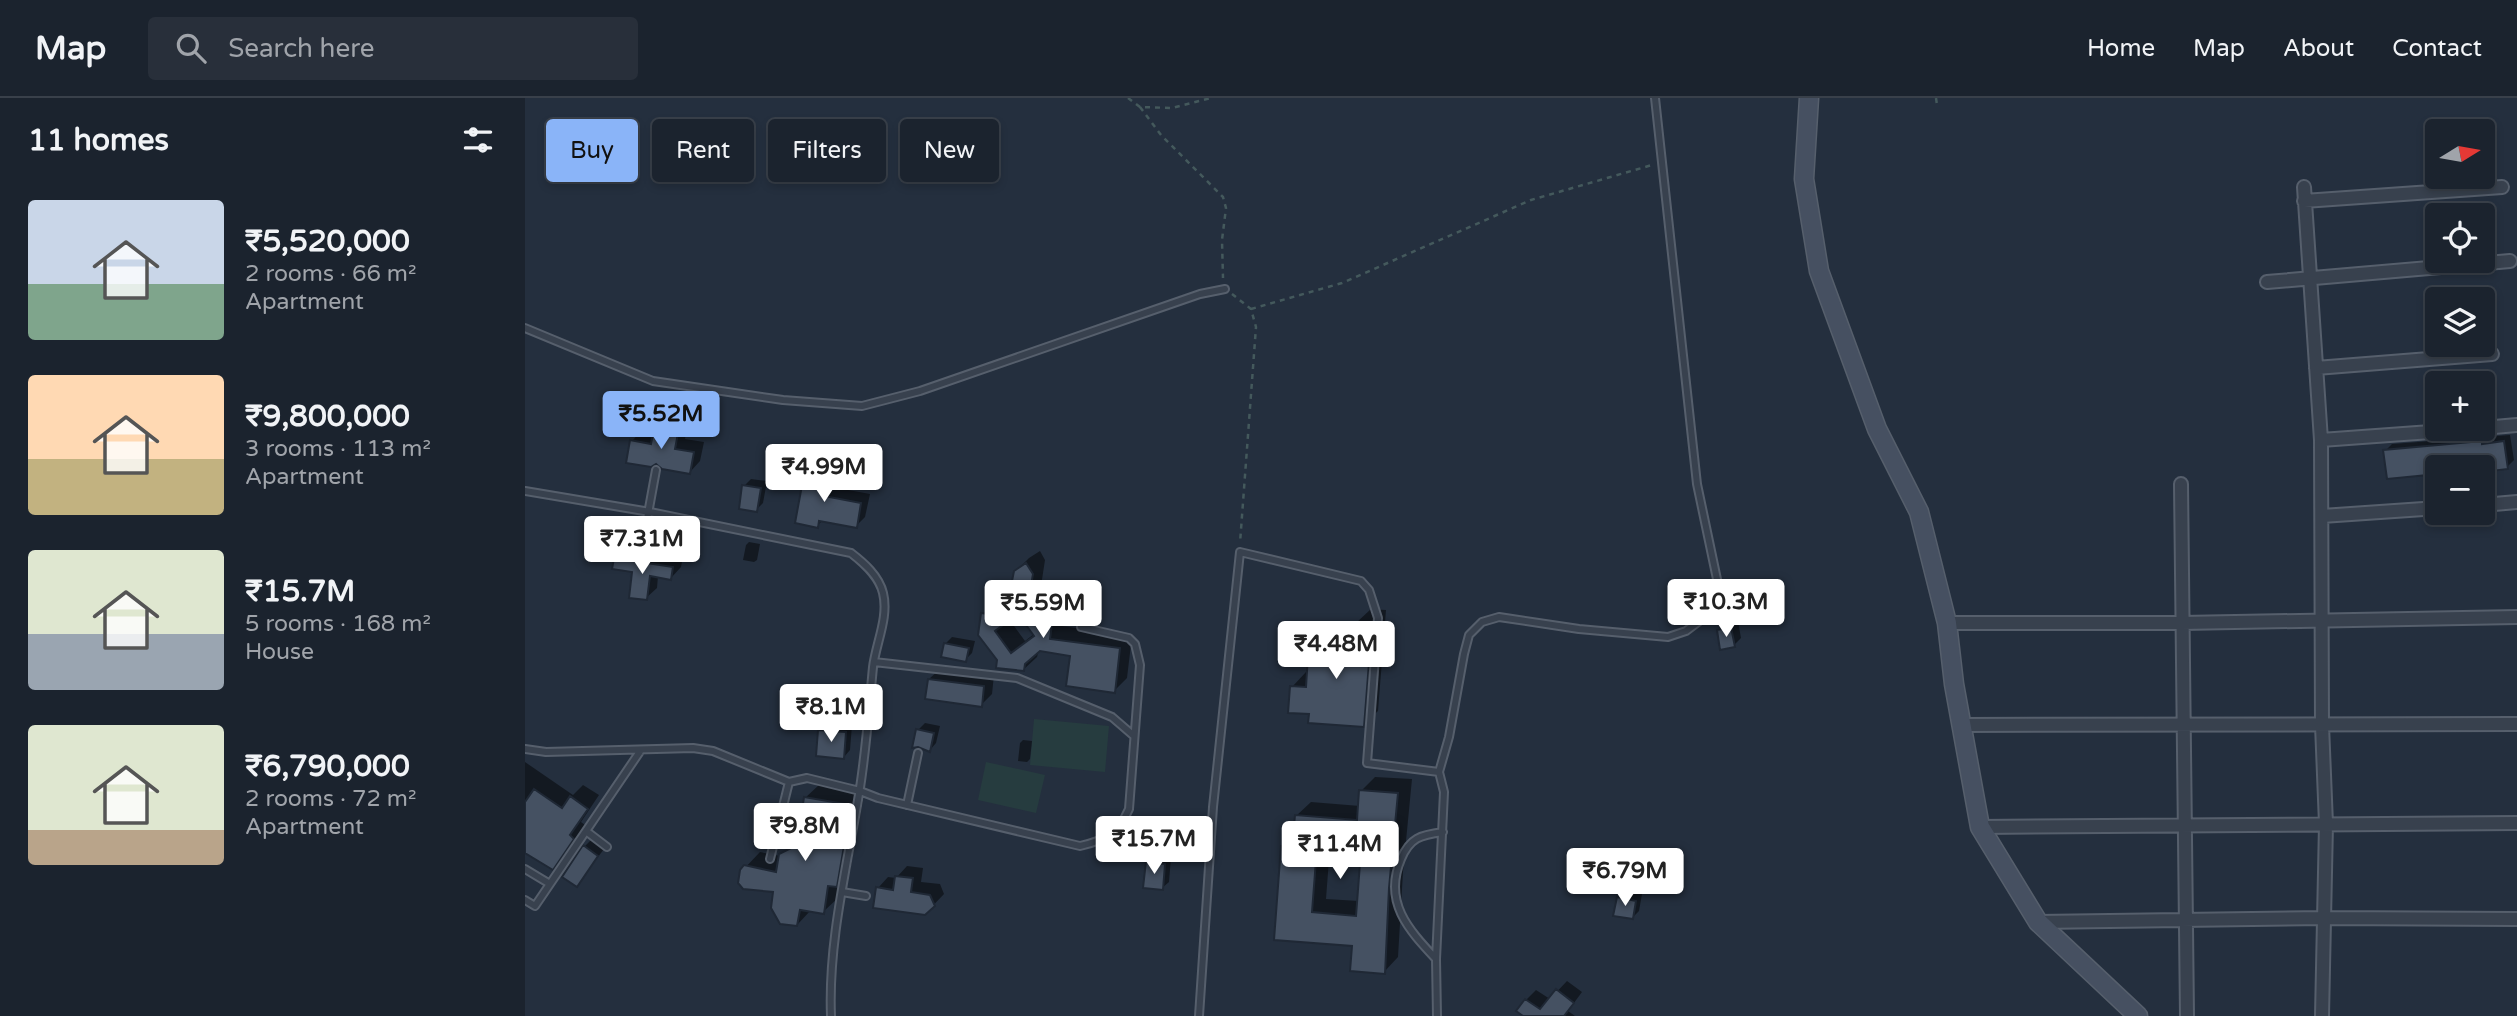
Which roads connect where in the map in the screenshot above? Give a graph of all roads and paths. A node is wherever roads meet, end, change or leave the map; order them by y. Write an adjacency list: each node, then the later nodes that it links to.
1 (1128, 98): 7 (path)
2 (1211, 98): 7 (path)
3 (1655, 98): 8 (lane)
4 (1809, 98): 36 (main road)
5 (1937, 98): 6 (path)
6 (1937, 105)
7 (1140, 107): 15 (path)
8 (1662, 162): 16 (path); 48 (lane)
9 (2304, 187): 11 (street)
10 (2502, 187): 11 (street)
11 (2304, 201): 13 (street)
12 (2509, 261): 13 (street)
13 (2310, 279): 14 (street); 19 (street)
14 (2267, 282)
15 (1225, 289): 16 (path); 17 (lane)
16 (1251, 309): 33 (path)
17 (525, 328)
18 (2454, 357): 19 (street)
19 (2316, 368): 23 (street)
20 (2517, 425): 21 (street)
21 (2495, 427)
22 (2425, 432): 23 (street)
23 (2321, 440): 31 (street)
24 (656, 471): 30 (lane)
25 (2181, 484): 37 (street)
26 (525, 491): 30 (lane)
27 (2517, 502): 28 (street)
28 (2495, 504)
29 (2425, 509): 31 (street)
30 (650, 512): 32 (lane); 39 (lane)
31 (2322, 516): 35 (street)
32 (641, 552)
33 (1240, 552): 48 (lane); 71 (lane)
34 (2517, 617): 35 (street)
35 (2323, 620): 37 (street); 42 (street)
36 (1947, 623): 37 (street); 41 (main road)
37 (2182, 623): 43 (street)
38 (1081, 627): 44 (lane)
39 (874, 662): 44 (lane); 50 (lane)
40 (2517, 724): 42 (street)
41 (1962, 725): 43 (street); 55 (main road)
42 (2322, 725): 43 (street); 53 (street)
43 (2182, 726): 54 (street)
44 (1134, 736): 51 (lane)
45 (525, 749): 46 (lane)
46 (641, 750): 49 (lane); 56 (lane)
47 (918, 753): 51 (lane)
48 (1439, 772): 57 (lane)
49 (789, 782): 50 (lane); 59 (lane)
50 (860, 791): 51 (lane); 62 (lane)
51 (907, 805)
52 (2517, 823): 53 (street)
53 (2326, 824): 54 (street); 65 (street)
54 (2184, 826): 55 (street); 67 (street)
55 (1980, 827): 68 (main road)
56 (586, 831): 58 (lane); 61 (lane)
57 (1443, 832): 69 (lane); 69 (lane)
58 (607, 847)
59 (770, 859)
60 (525, 869): 61 (lane)
61 (550, 884): 64 (lane)
62 (842, 892): 63 (lane); 70 (lane)
63 (866, 896)
64 (525, 900)
65 (2324, 918): 66 (street); 67 (street); 75 (street)
66 (2517, 919)
67 (2185, 921): 68 (street); 74 (street)
68 (2038, 922): 73 (main road)
69 (1436, 959): 72 (lane)
70 (831, 1016)
71 (1199, 1016)
72 (1437, 1016)
73 (2138, 1016)
74 (2187, 1016)
75 (2322, 1016)

